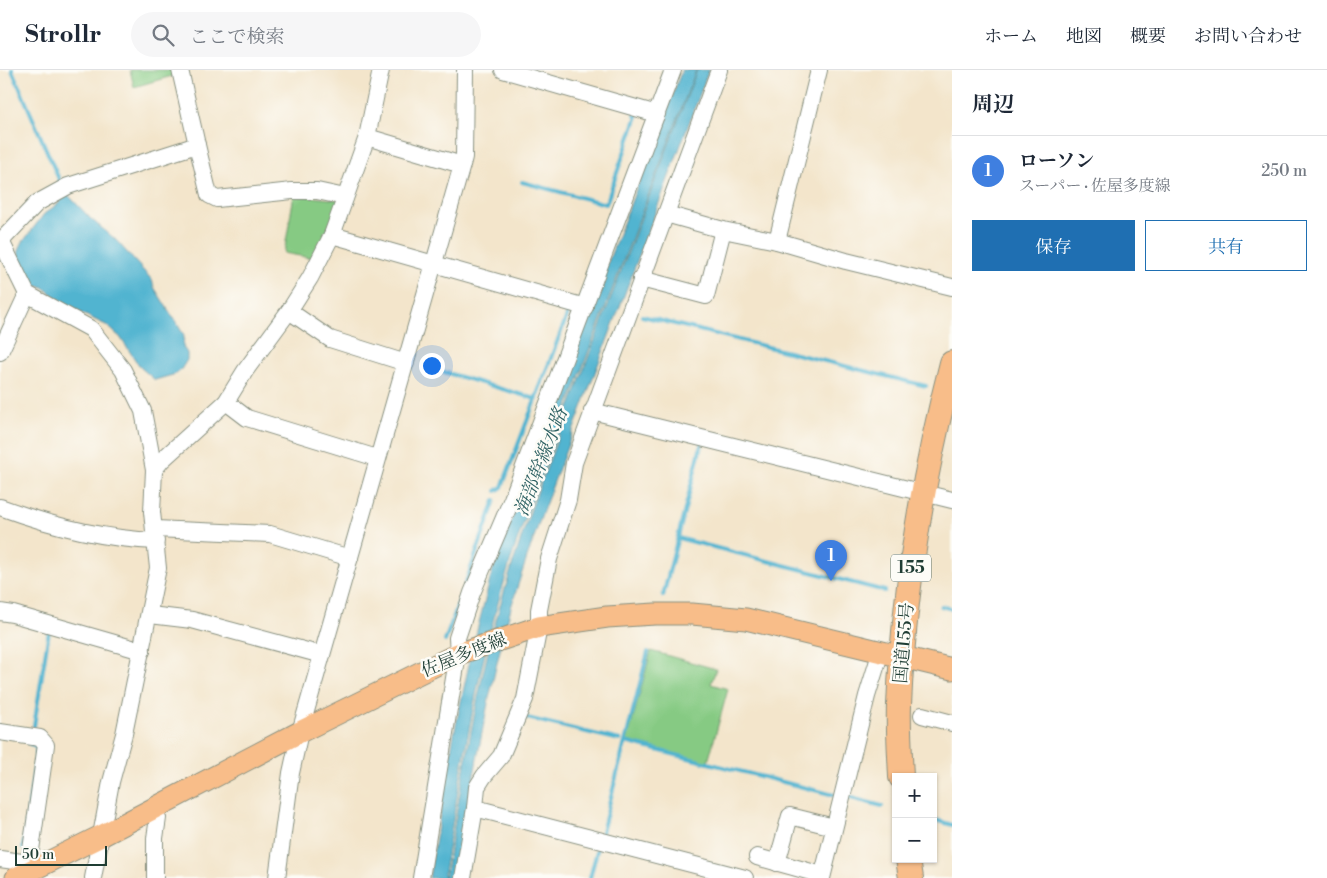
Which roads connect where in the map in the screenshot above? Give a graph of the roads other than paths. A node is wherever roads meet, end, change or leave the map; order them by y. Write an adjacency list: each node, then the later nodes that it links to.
1 (180, 70): 10 (street)
2 (382, 70): 9 (street)
3 (465, 70): 11 (street)
4 (503, 70): 8 (street)
5 (673, 70): 8 (street)
6 (719, 70): 13 (street)
7 (819, 70): 17 (street)
8 (657, 114): 22 (street)
9 (366, 137): 11 (street); 12 (street)
10 (197, 145): 12 (street); 16 (street)
11 (462, 165): 18 (street)
12 (345, 197): 15 (street)
13 (666, 214): 14 (street); 19 (street)
14 (723, 230): 17 (street); 19 (street)
15 (332, 234): 18 (street); 23 (street)
16 (0, 241): 21 (street)
17 (777, 241): 20 (street)
18 (435, 264): 22 (street); 25 (street)
19 (641, 280): 28 (street)
20 (952, 287)
21 (27, 294): 24 (street); 30 (street)
22 (585, 307): 40 (street)
23 (290, 311): 25 (street); 27 (street)
24 (0, 352)
25 (406, 363): 29 (street)
26 (952, 364): 31 (highway, 国道155号 / 155)
27 (226, 402): 29 (street); 30 (street)
28 (592, 411): 31 (street); 38 (street)
29 (377, 458): 35 (street)
30 (154, 470): 34 (street)
31 (924, 493): 32 (street); 41 (highway, 国道155号 / 155)
32 (952, 500)
33 (0, 507): 34 (street)
34 (155, 535): 35 (street); 37 (street)
35 (350, 558): 42 (street)
36 (0, 612): 39 (street)
37 (150, 615): 39 (street); 42 (street)
38 (530, 629): 40 (main road, 佐屋多度線); 41 (main road, 佐屋多度線); 50 (street)
39 (142, 651): 52 (street)
40 (458, 654): 47 (main road, 佐屋多度線); 62 (street)
41 (892, 654): 43 (main road, 佐屋多度線); 48 (highway, 国道155号 / 155); 51 (street)
42 (322, 655): 47 (street)
43 (952, 669)
44 (922, 715): 45 (street)
45 (952, 723)
46 (0, 732): 57 (street)
47 (300, 732): 49 (main road, 佐屋多度線); 61 (street)
48 (900, 773)
49 (155, 808): 52 (main road, 佐屋多度線); 60 (street)
50 (475, 808): 63 (street); 64 (street)
51 (834, 827): 55 (street); 58 (street)
52 (101, 836): 57 (main road, 佐屋多度線); 59 (street)
53 (757, 857): 55 (street)
54 (0, 859): 57 (street)
55 (777, 863): 58 (street)
56 (909, 863): 65 (highway)
57 (25, 873)
58 (822, 877)
59 (93, 878)
60 (155, 878)
61 (277, 878)
62 (421, 878)
63 (464, 878)
64 (745, 878)
65 (911, 878)

